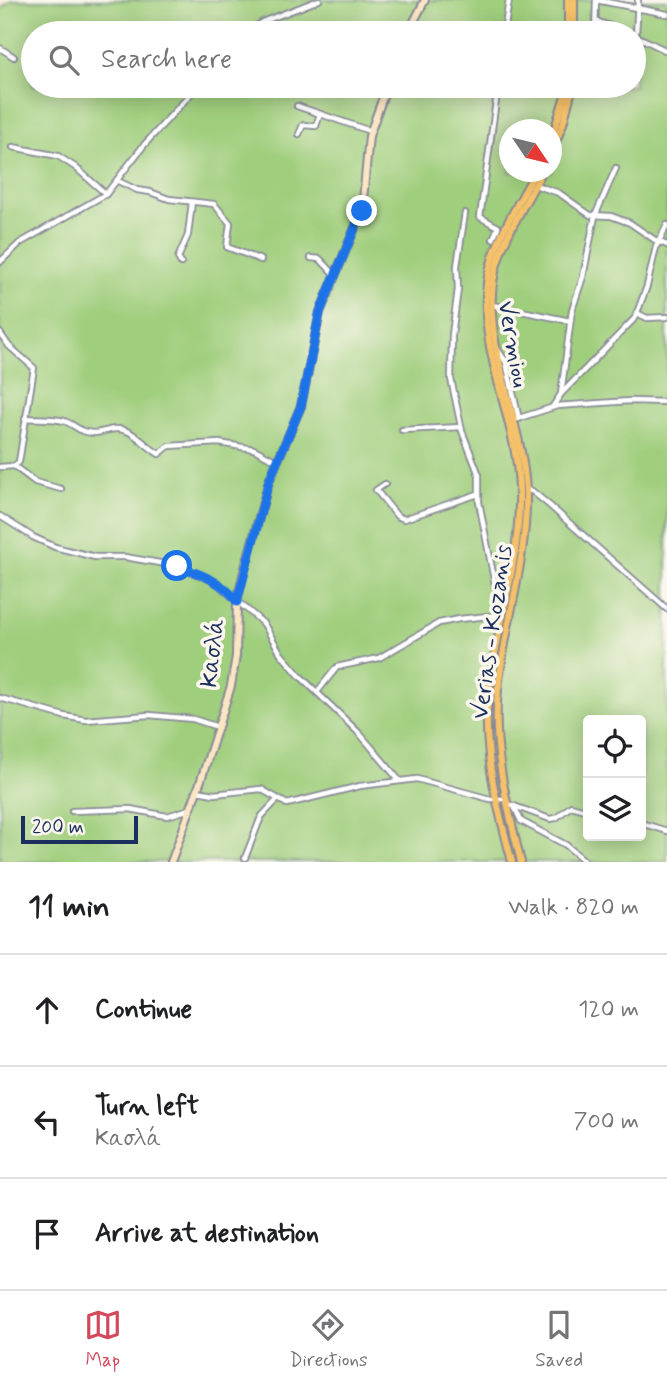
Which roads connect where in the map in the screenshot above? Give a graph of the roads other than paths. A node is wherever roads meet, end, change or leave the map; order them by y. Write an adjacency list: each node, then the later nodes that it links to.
1 (319, 0): 10 (street)
2 (425, 0): 11 (street)
3 (509, 0): 12 (street)
4 (568, 0): 13 (main road)
5 (574, 0): 14 (main road)
6 (596, 0): 8 (street); 15 (street)
7 (638, 0): 8 (street)
8 (637, 9): 9 (street); 16 (street)
9 (667, 14)
10 (265, 21)
11 (414, 21)
12 (506, 21)
13 (568, 21)
14 (574, 21)
15 (596, 21)
16 (635, 21)
17 (646, 41): 19 (street)
18 (0, 48): 20 (street)
19 (667, 51)
20 (14, 58)
21 (187, 98): 34 (street)
22 (382, 98): 30 (street, Κασλά)
23 (496, 98): 43 (street)
24 (566, 98): 28 (main road)
25 (568, 98): 29 (main road)
26 (298, 106): 27 (street)
27 (320, 114): 30 (street); 31 (street)
28 (558, 119)
29 (562, 126)
30 (370, 131): 50 (street, Κασλά)
31 (299, 134)
32 (13, 147): 38 (street)
33 (615, 168): 41 (street)
34 (118, 181): 38 (street); 39 (street)
35 (530, 182): 60 (main road, Vermiou)
36 (537, 182): 37 (main road, Vermiou)
37 (535, 185): 41 (street); 51 (main road, Vermiou)
38 (106, 194): 48 (street)
39 (192, 202): 47 (street); 49 (street)
40 (465, 213): 61 (street)
41 (595, 216): 44 (street); 54 (street)
42 (667, 225): 44 (street)
43 (493, 239)
44 (659, 242): 45 (street); 52 (street)
45 (667, 245)
46 (311, 258): 50 (street)
47 (261, 260)
48 (0, 262)
49 (181, 263)
50 (335, 275): 63 (street, Κασλά)
51 (492, 305): 54 (street); 60 (main road, Vermiou)
52 (637, 313): 53 (street); 56 (street)
53 (667, 317)
54 (570, 321): 56 (street)
55 (0, 333): 59 (street)
56 (561, 394): 58 (street)
57 (667, 402): 58 (street)
58 (553, 406): 60 (street)
59 (25, 418): 63 (street); 64 (street)
60 (514, 420): 68 (main road, Vermiou)
61 (461, 427): 62 (street); 69 (street)
62 (402, 430)
63 (277, 461): 73 (street, Κασλά)
64 (14, 466): 65 (street); 67 (street)
65 (0, 467)
66 (386, 484): 69 (street)
67 (61, 489)
68 (522, 490): 71 (main road, Verias - Kozanis); 74 (street); 83 (main road, Verias - Kozanis)
69 (478, 494): 72 (street)
70 (0, 516): 73 (street)
71 (512, 567): 72 (street); 76 (main road, Verias - Kozanis)
72 (502, 596): 75 (street)
73 (237, 602): 77 (street); 79 (street, Κασλά)
74 (667, 609)
75 (499, 615): 76 (street); 77 (street)
76 (497, 643): 83 (main road, Verias - Kozanis)
77 (317, 692): 80 (street)
78 (0, 698): 79 (street)
79 (218, 727): 81 (street, Κασλά)
80 (399, 780): 82 (street); 83 (street)
81 (197, 792): 82 (street); 84 (street, Κασλά)
82 (277, 800): 89 (street)
83 (506, 802): 85 (street); 91 (main road, Verias - Kozanis); 92 (main road, Verias - Kozanis); 93 (street)
84 (191, 809): 86 (street); 90 (street, Κασλά)
85 (583, 810)
86 (72, 811)
87 (646, 825): 88 (street)
88 (667, 831)
89 (245, 859)
90 (171, 862)
91 (512, 862)
92 (521, 862)
93 (586, 862)

